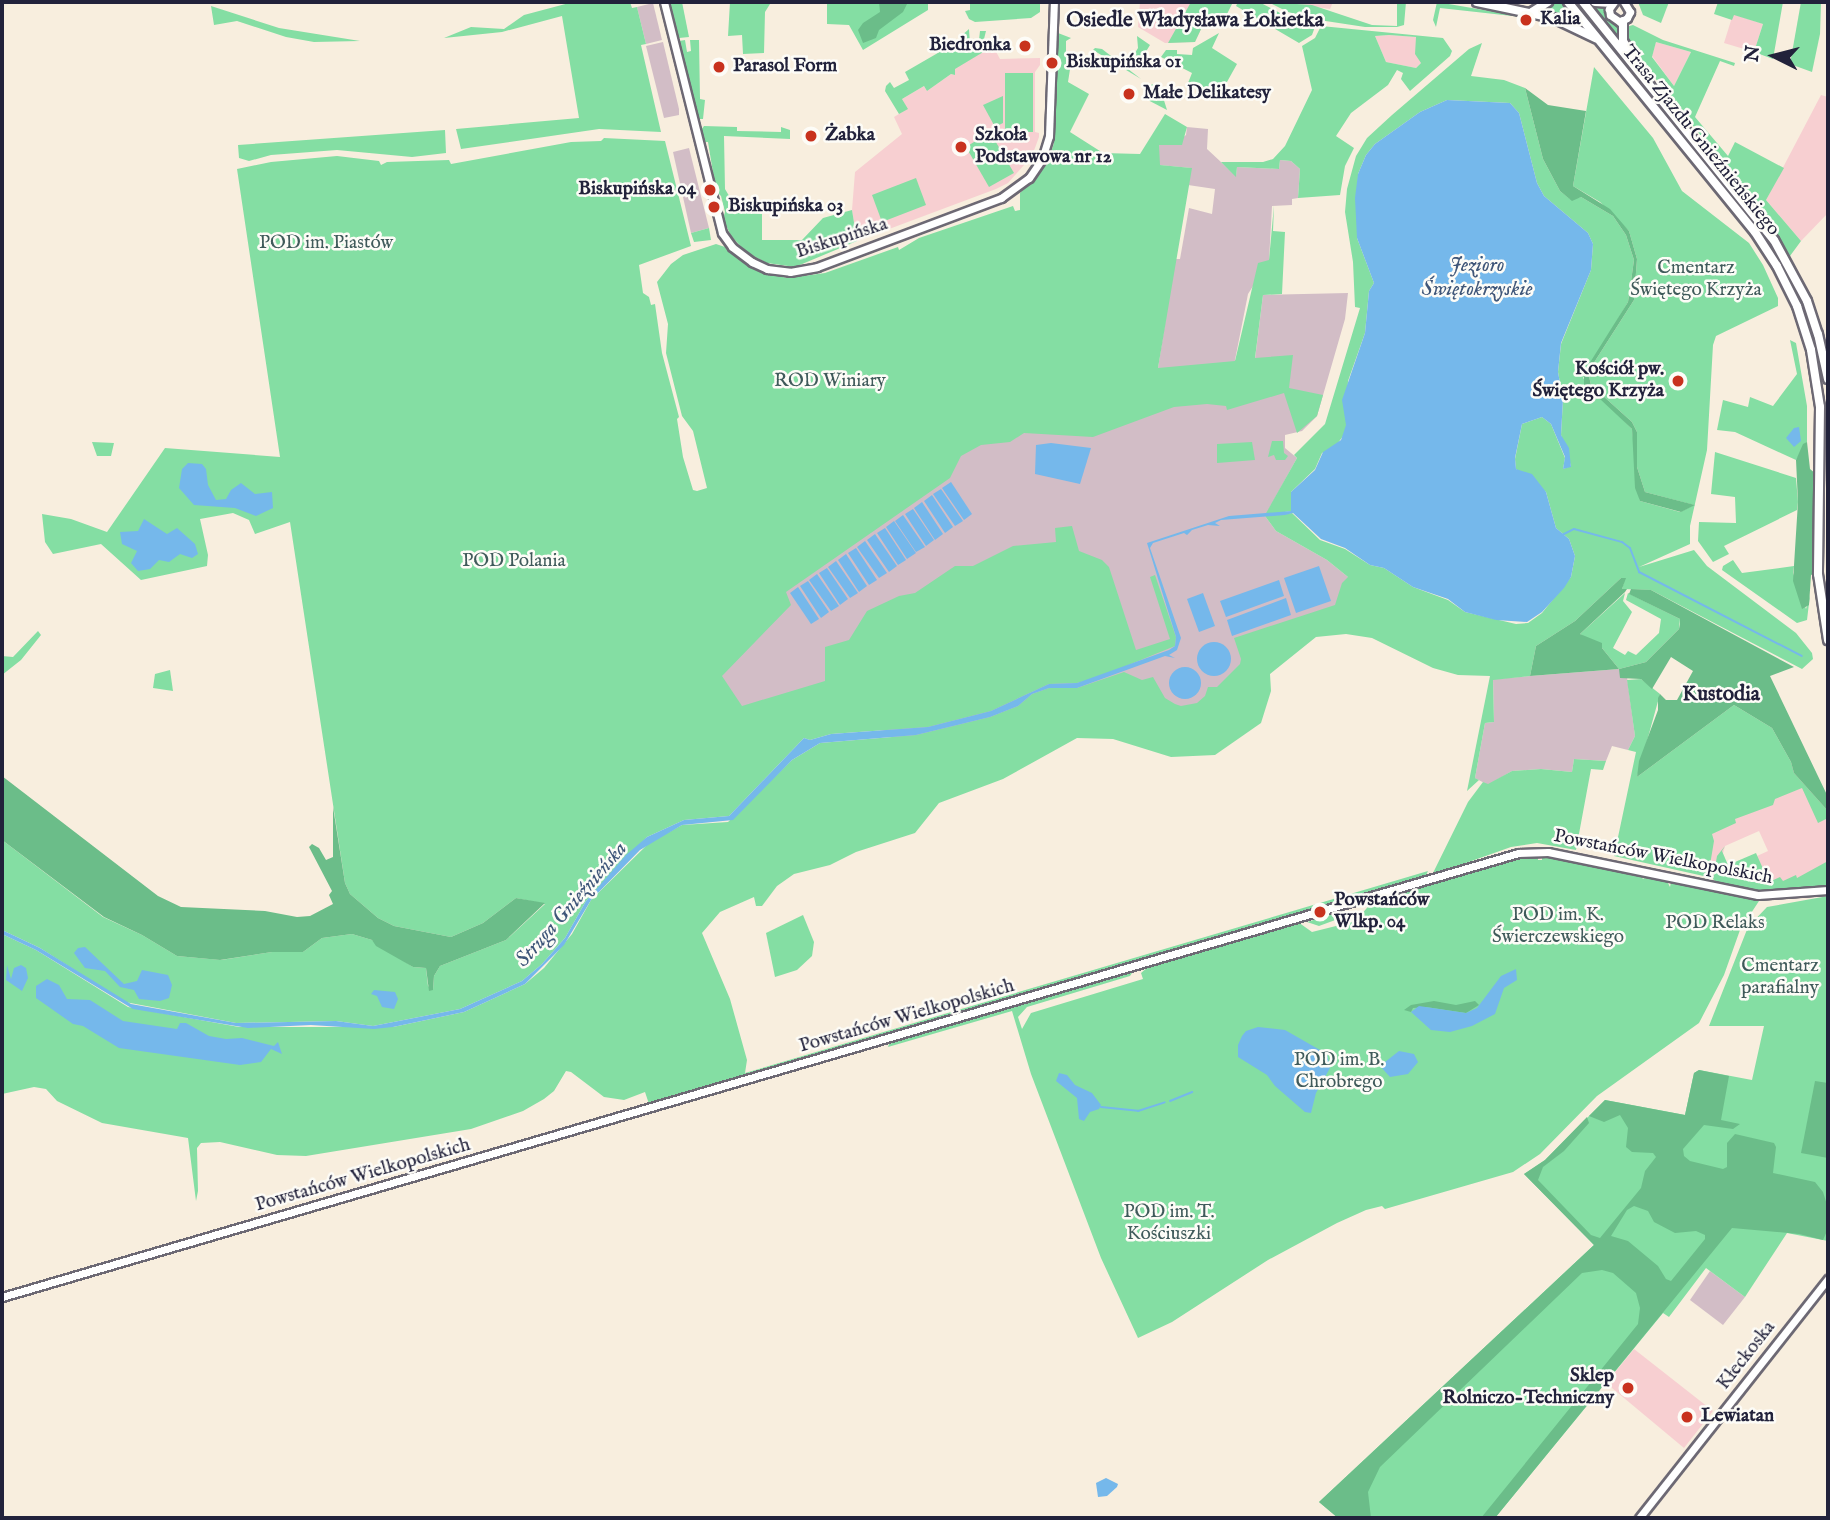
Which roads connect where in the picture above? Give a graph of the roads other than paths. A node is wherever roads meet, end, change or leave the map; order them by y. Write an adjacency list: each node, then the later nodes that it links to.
1 (664, 2): 2 (street, Biskupińska)
2 (1054, 2)
3 (1477, 2): 10 (main road)
4 (1548, 2): 10 (main road)
5 (1567, 2): 12 (main road, Trasa Zjazdu Gnieźnieńskiego)
6 (1583, 2): 13 (main road, Trasa Zjazdu Gnieźnieńskiego)
7 (1595, 2): 8 (main road)
8 (1613, 3): 11 (street)
9 (1627, 3): 11 (street)
10 (1532, 12): 12 (main road)
11 (1623, 21): 13 (main road)
12 (1600, 42): 15 (main road, Trasa Zjazdu Gnieźnieńskiego)
13 (1650, 85): 14 (main road, Trasa Zjazdu Gnieźnieńskiego)
14 (1828, 379)
15 (1828, 640)
16 (1828, 890): 18 (street, Powstańców Wielkopolskich)
17 (1828, 1279): 19 (street, Kłeckoska)
18 (2, 1297)
19 (1639, 1518)

